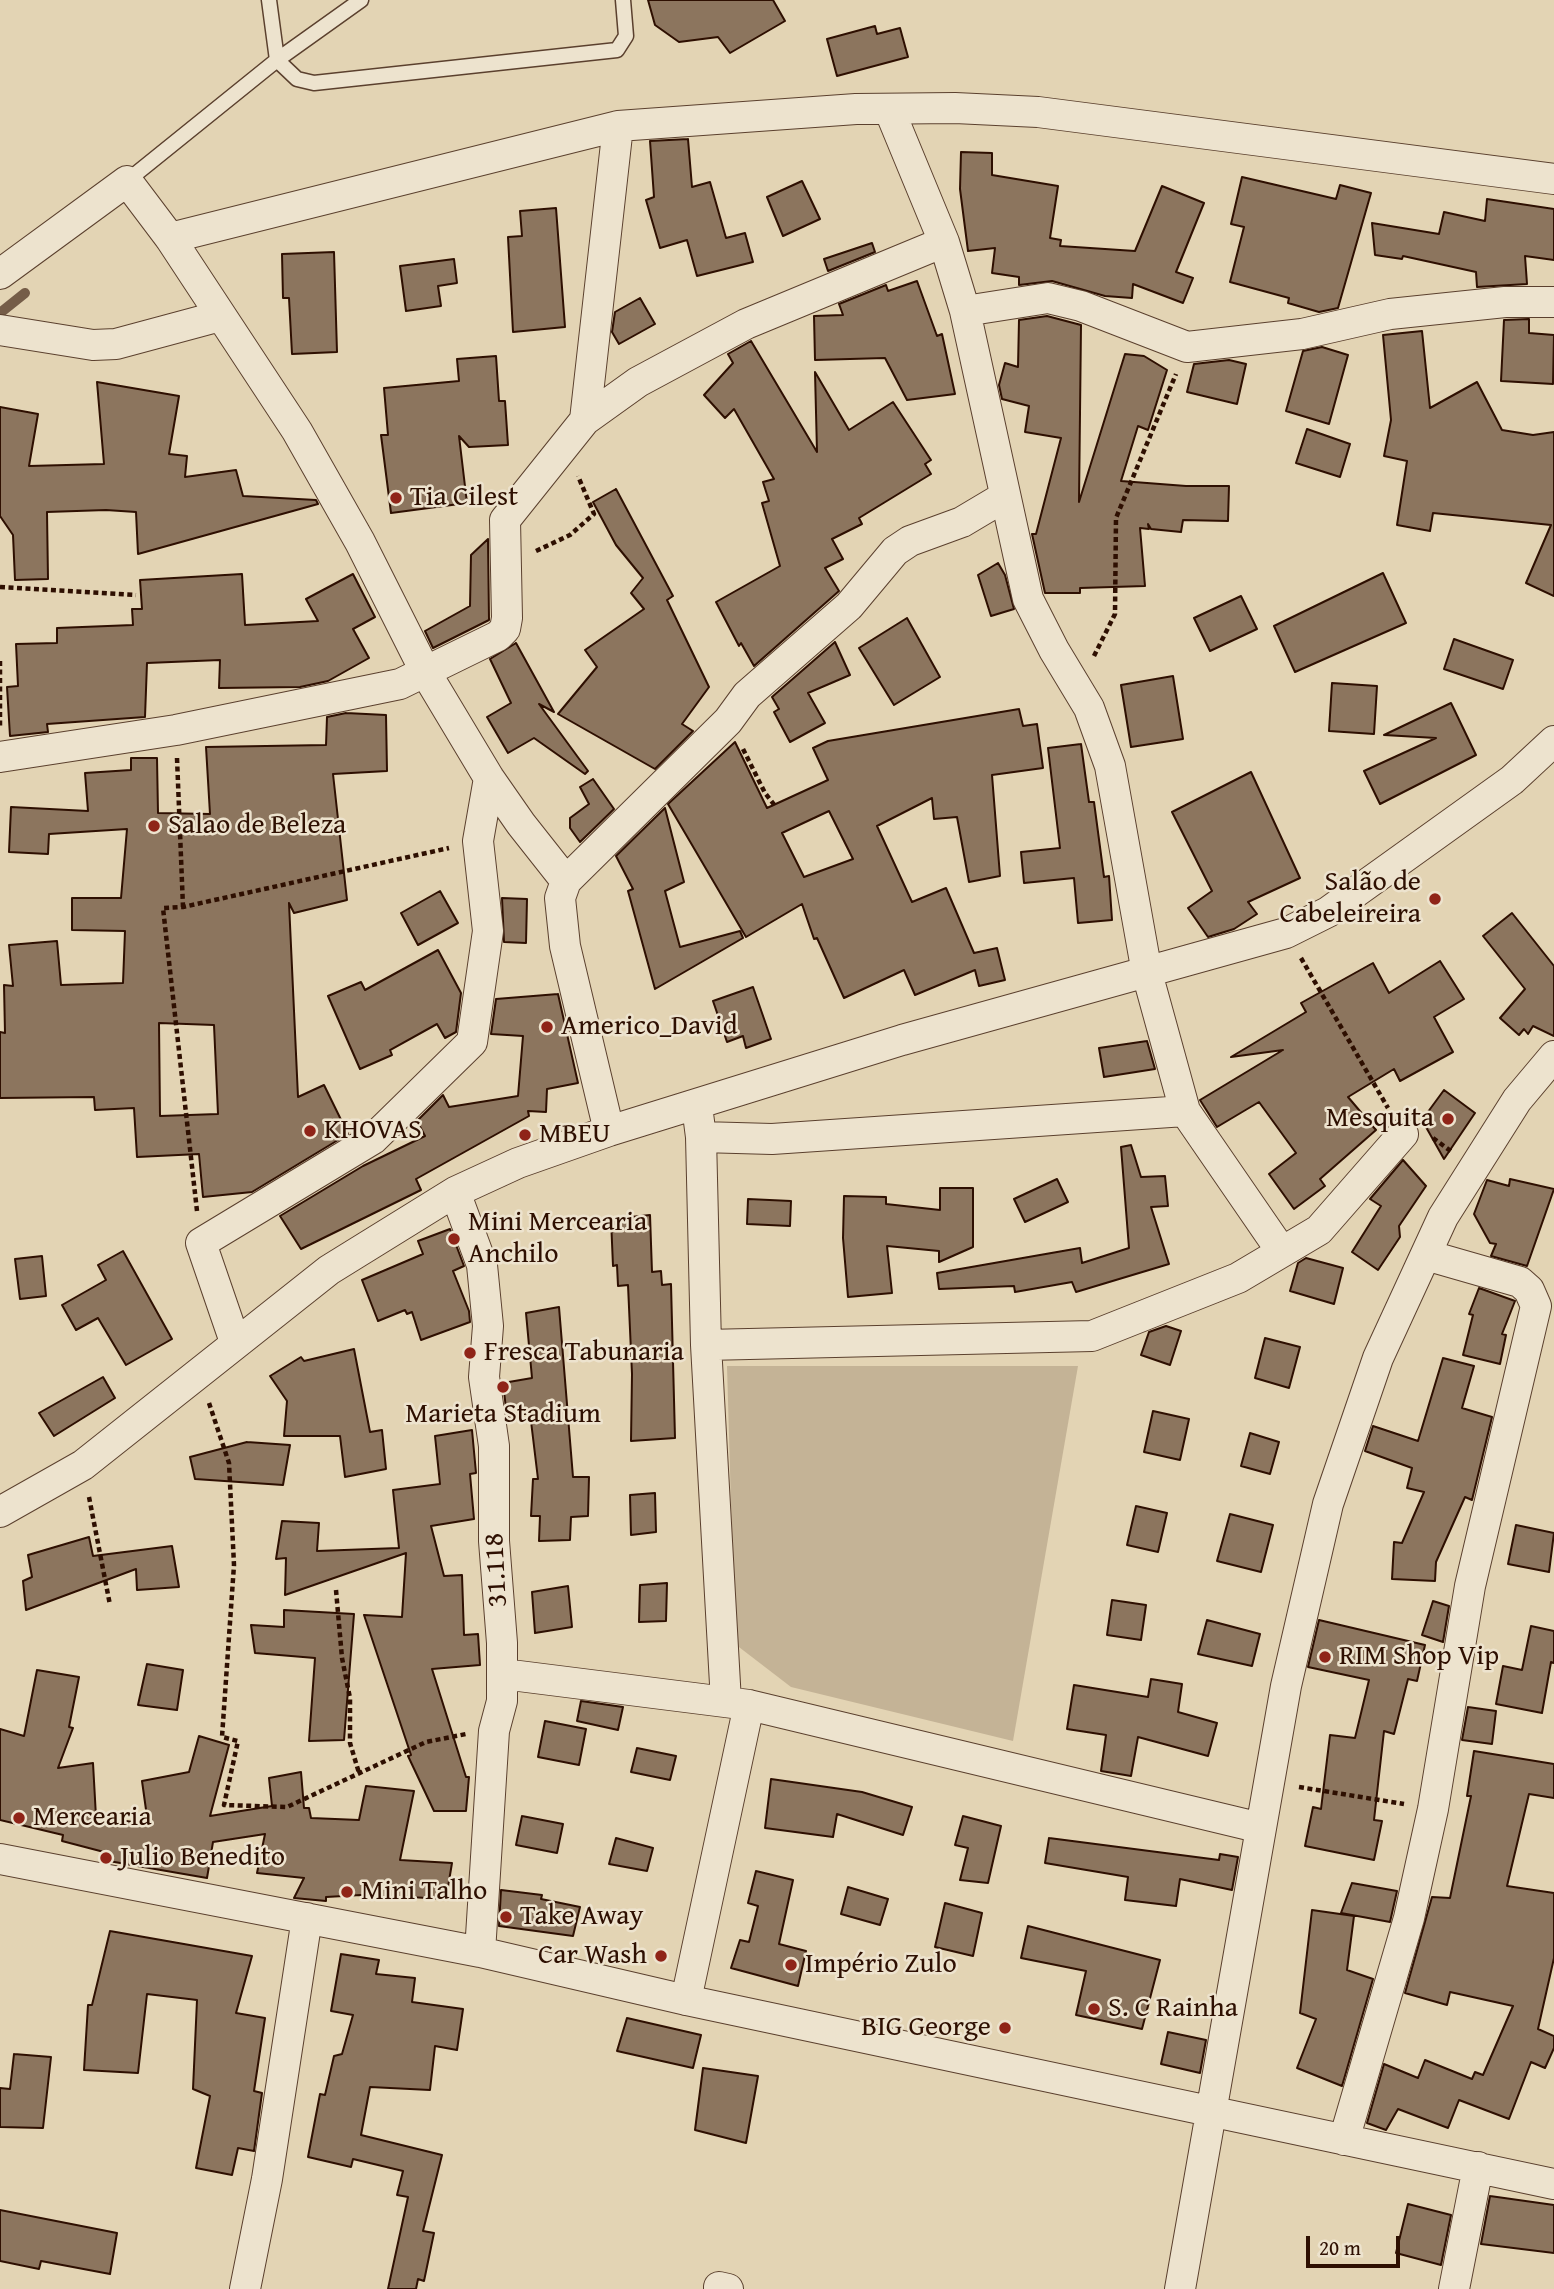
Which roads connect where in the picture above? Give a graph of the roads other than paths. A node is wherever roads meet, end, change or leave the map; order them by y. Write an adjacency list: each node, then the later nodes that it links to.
1 (269, 0): 4 (lane)
2 (361, 0): 4 (lane)
3 (623, 0): 4 (lane)
4 (277, 60): 8 (lane)
5 (888, 109): 6 (street); 7 (street); 10 (street)
6 (618, 126): 9 (street); 16 (street)
7 (1554, 179)
8 (127, 181): 9 (street); 11 (street)
9 (170, 238): 14 (street)
10 (944, 242): 13 (street); 16 (street)
11 (0, 274)
12 (1554, 302): 13 (street)
13 (965, 311): 17 (street)
14 (220, 316): 15 (street); 18 (street)
15 (0, 330)
16 (585, 420): 18 (street)
17 (1004, 496): 22 (street); 23 (street)
18 (426, 673): 20 (street); 21 (street)
19 (1554, 741): 23 (street)
20 (0, 757)
21 (489, 778): 22 (street); 33 (street)
22 (566, 881): 27 (street)
23 (1147, 973): 25 (street); 26 (street)
24 (1554, 1056): 32 (street)
25 (697, 1106): 27 (street); 29 (street)
26 (1185, 1111): 29 (street); 31 (street)
27 (609, 1131): 30 (street)
28 (1403, 1134): 31 (street)
29 (701, 1137): 34 (street)
30 (455, 1192): 33 (street); 36 (street, 31.118)
31 (1282, 1252): 34 (street)
32 (1426, 1255): 38 (street); 44 (street)
33 (235, 1342): 35 (street)
34 (706, 1345): 37 (street)
35 (0, 1512)
36 (503, 1674): 37 (street); 41 (street, 31.118)
37 (738, 1704): 38 (street); 42 (street)
38 (1261, 1828): 43 (street)
39 (0, 1859): 40 (street)
40 (307, 1918): 41 (street); 47 (street)
41 (481, 1952): 42 (street)
42 (686, 2000): 43 (street)
43 (1211, 2113): 44 (street); 48 (street)
44 (1344, 2140): 45 (street)
45 (1478, 2167): 46 (street); 49 (street)
46 (1554, 2184)
47 (245, 2289)
48 (1180, 2289)
49 (1454, 2289)

